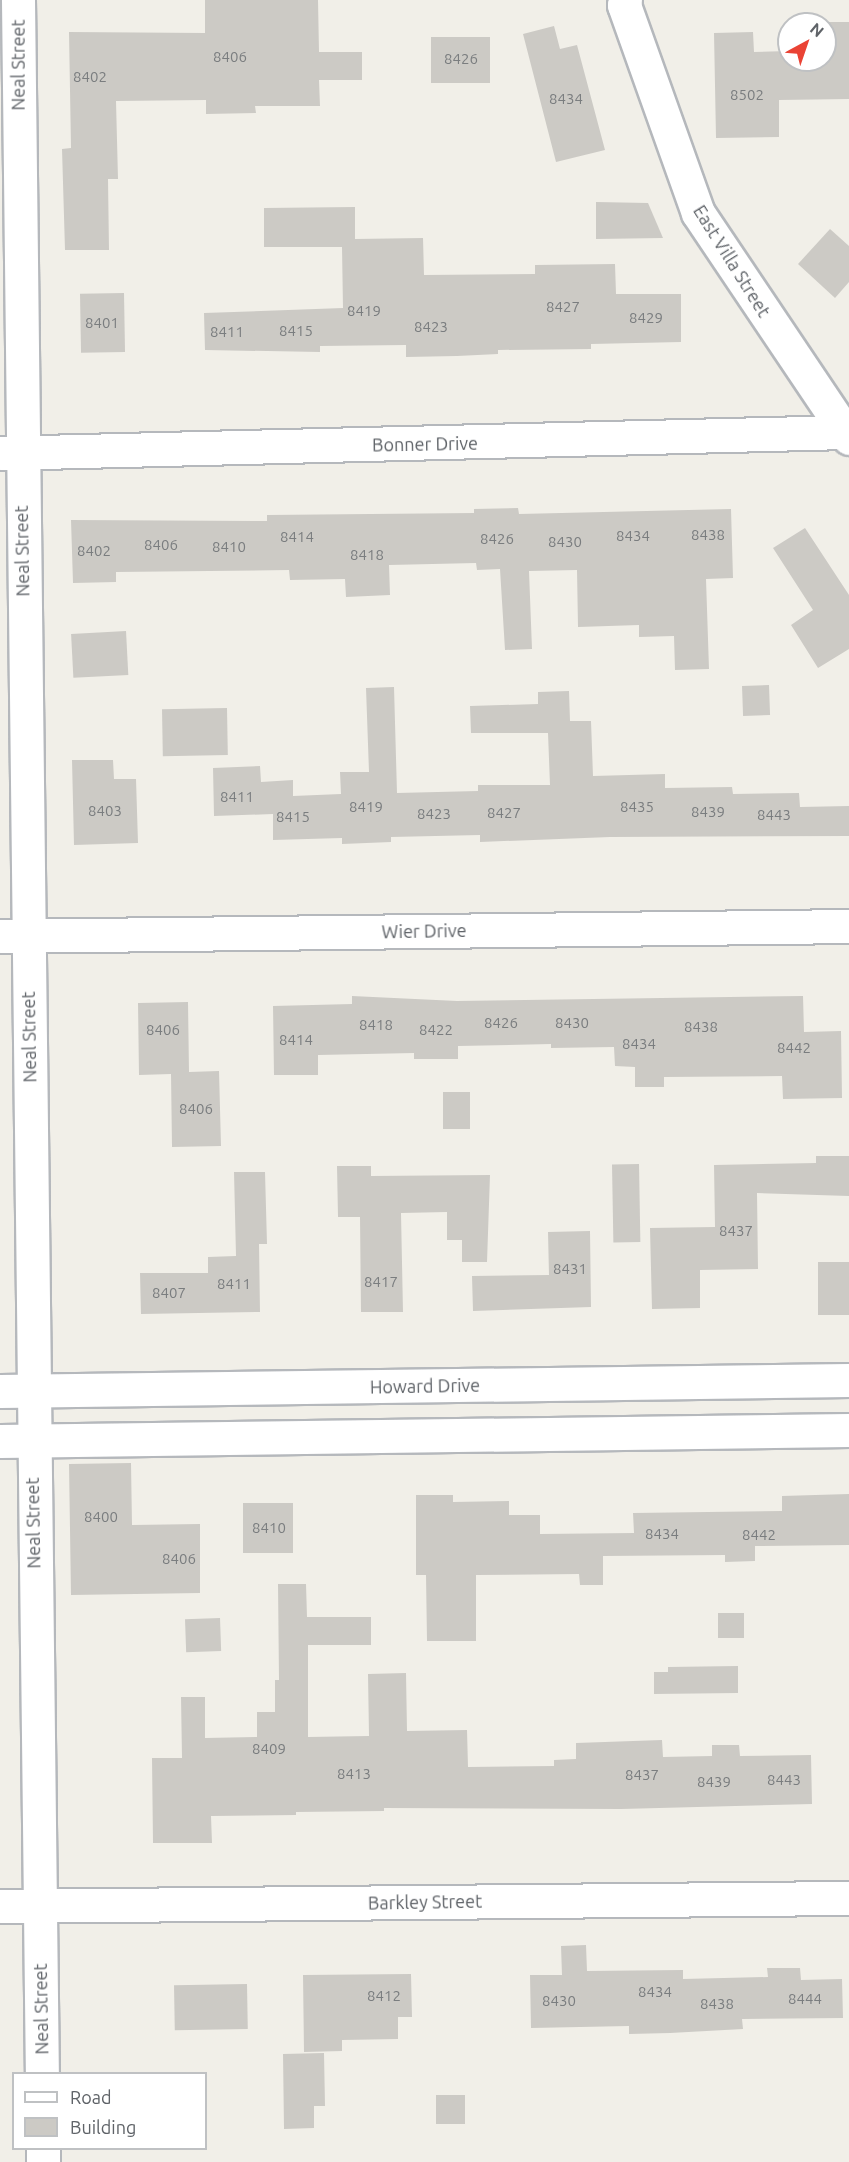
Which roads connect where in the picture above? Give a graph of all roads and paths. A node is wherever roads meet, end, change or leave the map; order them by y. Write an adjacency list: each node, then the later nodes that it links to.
1 (18, 0): 4 (street, Neal Street)
2 (625, 0): 3 (street, East Villa Street)
3 (848, 434): 4 (street, Bonner Drive)
4 (10, 453): 6 (street, Neal Street)
5 (849, 926): 6 (street, Wier Drive)
6 (14, 936): 10 (street, Neal Street)
7 (849, 1380): 8 (street, Howard Drive)
8 (540, 1384): 10 (street, Howard Drive); 12 (street)
9 (0, 1391): 10 (street, Howard Drive)
10 (33, 1391): 14 (street, Neal Street)
11 (849, 1430): 12 (street)
12 (541, 1434): 14 (street)
13 (0, 1441): 14 (street)
14 (33, 1441): 17 (street, Neal Street)
15 (849, 1898): 17 (street, Barkley Street)
16 (0, 1906): 17 (street, Barkley Street)
17 (40, 1906): 18 (street, Neal Street)
18 (42, 2072)

